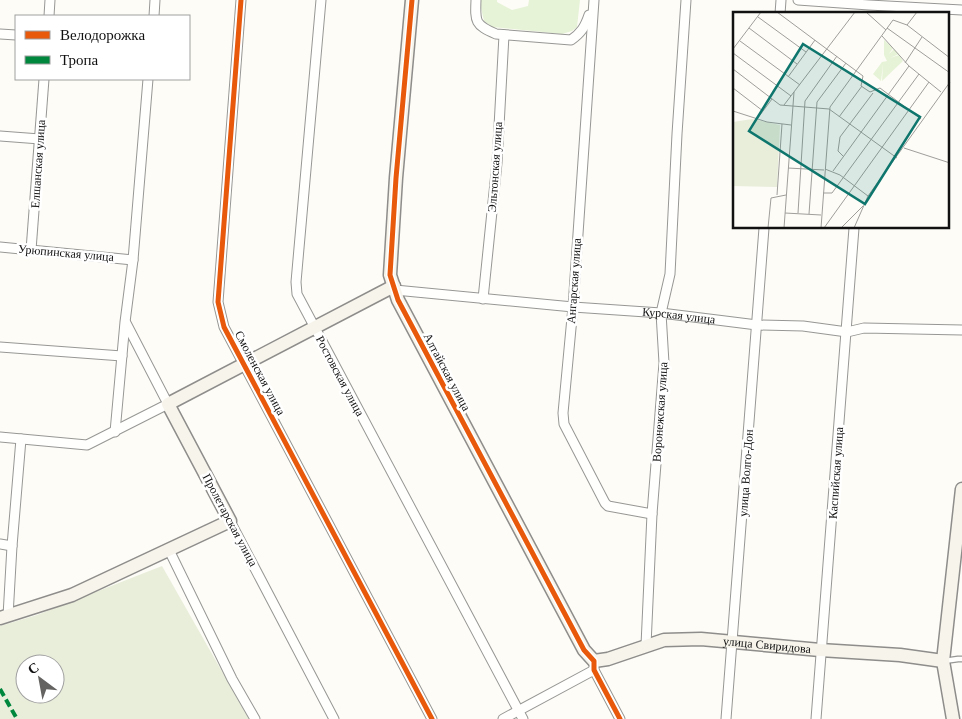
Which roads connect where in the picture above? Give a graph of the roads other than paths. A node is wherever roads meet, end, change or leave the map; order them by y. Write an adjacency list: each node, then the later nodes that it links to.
1 (50, 0): 12 (street)
2 (155, 0): 13 (street)
3 (241, 0): 37 (street, Смоленская улица)
4 (321, 0): 32 (street, Ростовская улица)
5 (412, 0): 26 (street, Алтайская улица)
6 (476, 0): 16 (street)
7 (594, 0): 16 (street); 28 (street, Ангарская улица)
8 (686, 0): 29 (street, Воронежская улица)
9 (798, 0): 10 (street)
10 (869, 6): 11 (street)
11 (962, 10)
12 (49, 15)
13 (154, 15)
14 (0, 34): 15 (street)
15 (15, 35)
16 (504, 35): 27 (street, Эльтонская улица)
17 (44, 80): 20 (street, Елшанская улица)
18 (148, 80): 25 (street)
19 (0, 136): 20 (street)
20 (40, 139): 24 (street, Елшанская улица)
21 (764, 229): 31 (street, улица Волго-Дон)
22 (854, 229): 34 (street, Каспийская улица)
23 (0, 247): 24 (street, Урюпинская улица)
24 (31, 250): 25 (street, Урюпинская улица)
25 (132, 260): 30 (street)
26 (394, 288): 27 (street, Курская улица); 32 (street); 55 (street, Алтайская улица)
27 (483, 299): 28 (street, Курская улица)
28 (573, 307): 29 (street, Курская улица); 43 (street, Ангарская улица)
29 (661, 313): 31 (street, Курская улица); 43 (street, Воронежская улица)
30 (125, 322): 36 (street); 38 (street, Пролетарская улица)
31 (757, 325): 34 (street, Курская улица); 50 (street, улица Волго-Дон)
32 (314, 328): 37 (street); 56 (street, Ростовская улица)
33 (962, 330): 34 (street, Курская улица)
34 (847, 332): 52 (street, Каспийская улица)
35 (0, 347): 36 (street)
36 (122, 356): 39 (street)
37 (244, 365): 38 (street); 59 (street, Смоленская улица)
38 (168, 404): 39 (street); 45 (street, Пролетарская улица)
39 (115, 432): 41 (street)
40 (0, 437): 41 (street)
41 (21, 439): 47 (street)
42 (962, 489): 44 (street)
43 (652, 514): 51 (street, Воронежская улица)
44 (961, 516): 54 (street)
45 (230, 521): 48 (street); 58 (street, Пролетарская улица)
46 (0, 544): 47 (street)
47 (12, 546): 49 (street)
48 (169, 550): 49 (street); 57 (street)
49 (4, 617)
50 (733, 642): 51 (street, улица Свиридова); 52 (street, улица Свиридова); 62 (street, улица Волго-Дон)
51 (646, 645): 55 (street, улица Свиридова)
52 (822, 650): 54 (street, улица Свиридова); 63 (street, Каспийская улица)
53 (962, 659): 54 (lane)
54 (943, 661): 64 (street)
55 (594, 666): 56 (street, улица Свиридова); 61 (street, Алтайская улица)
56 (521, 715): 60 (street, улица Свиридова)
57 (255, 719)
58 (334, 719)
59 (432, 719)
60 (503, 719)
61 (620, 719)
62 (726, 719)
63 (816, 719)
64 (953, 719)

